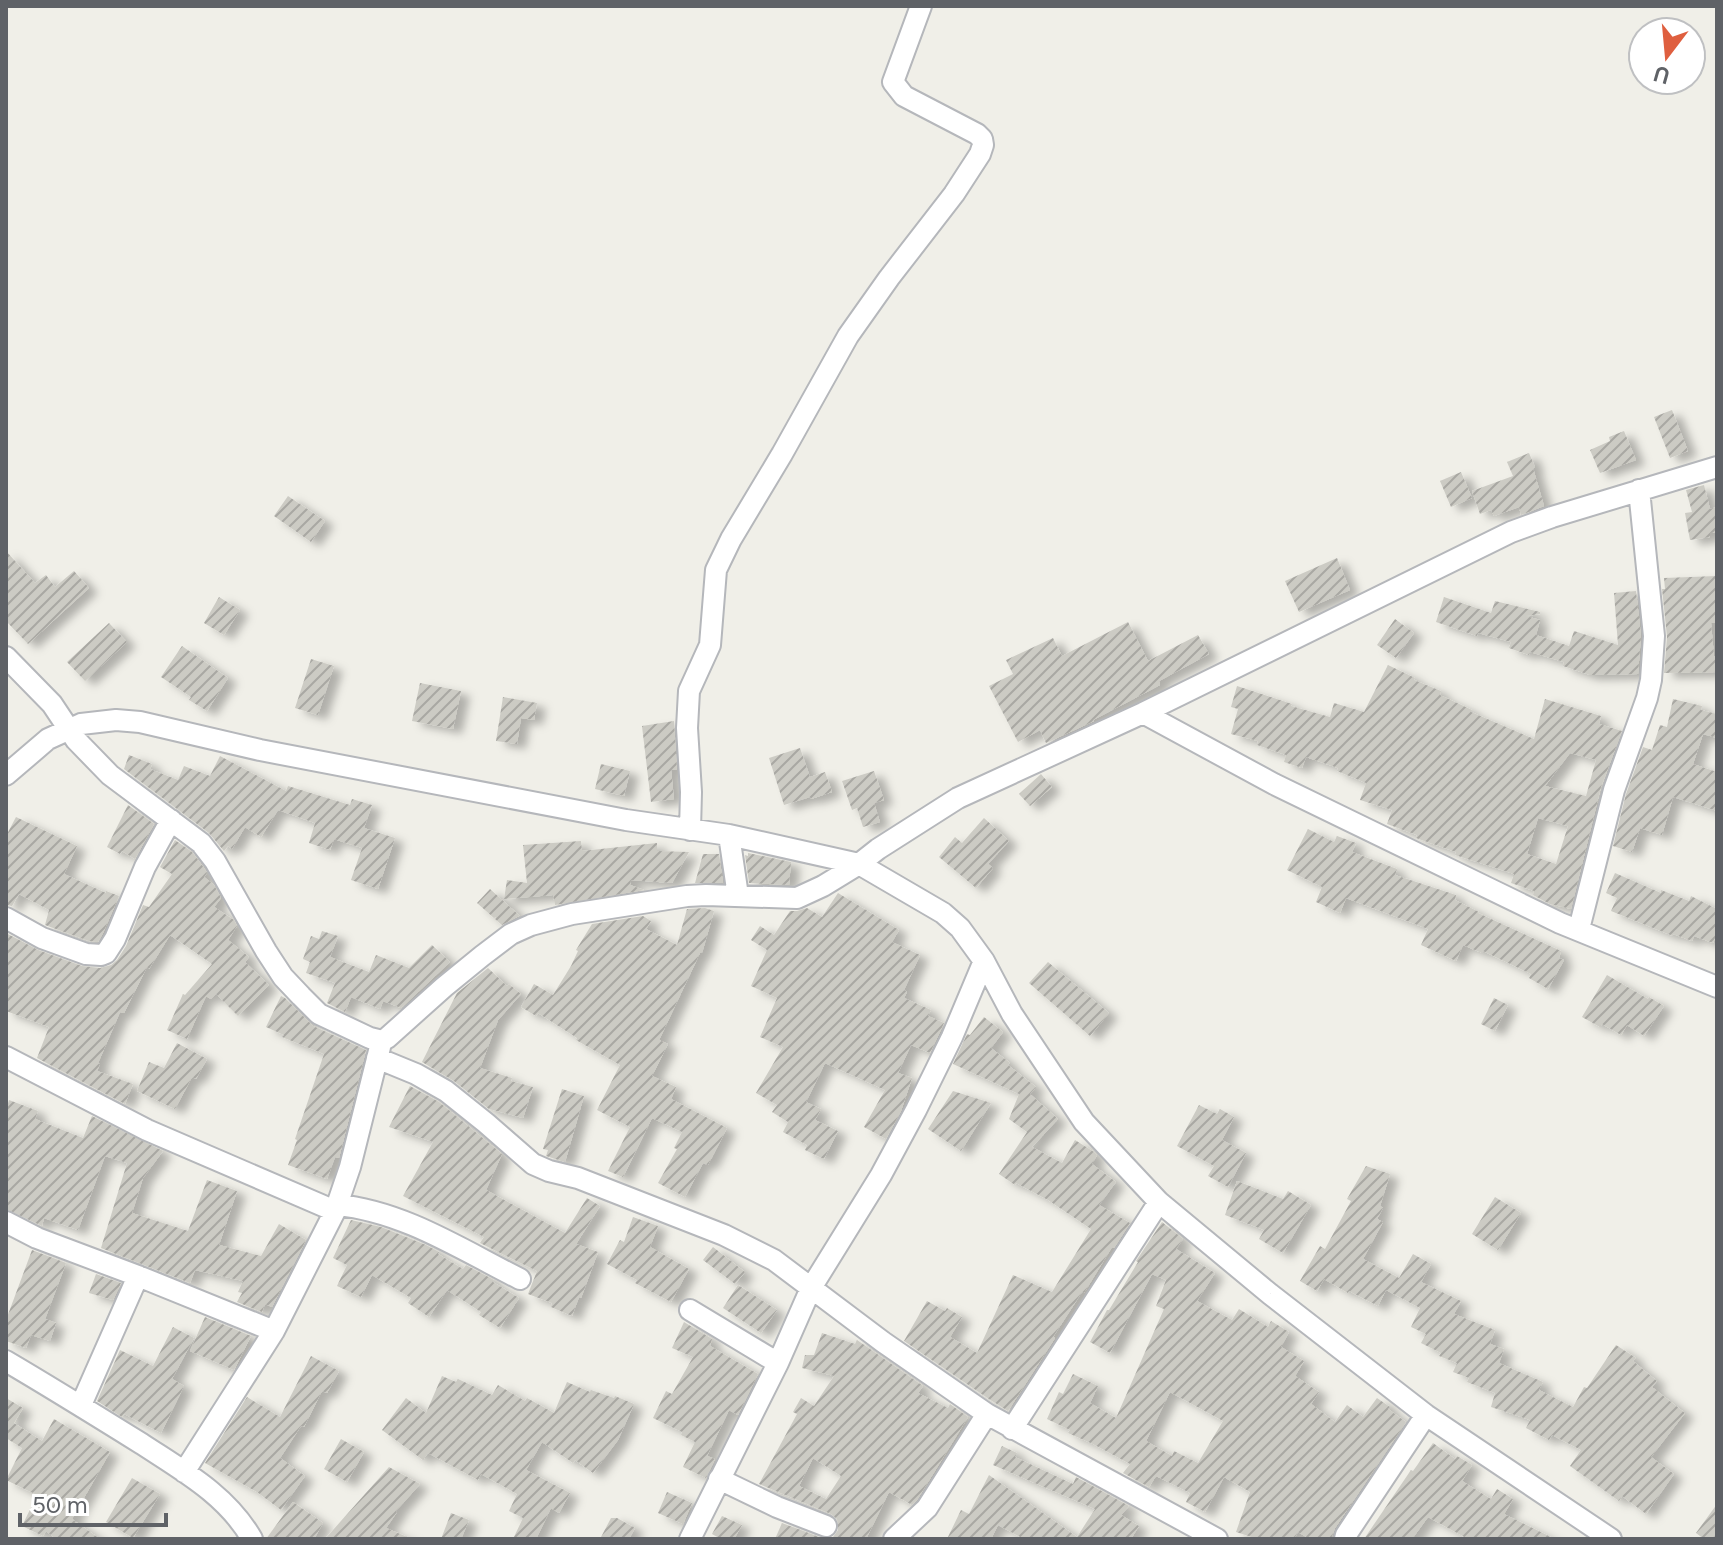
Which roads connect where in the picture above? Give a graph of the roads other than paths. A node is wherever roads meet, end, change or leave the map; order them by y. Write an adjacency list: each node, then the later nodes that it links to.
1 (921, 6): 9 (street)
2 (1717, 467): 3 (street)
3 (1639, 490): 5 (street); 14 (street)
4 (6, 657): 6 (street)
5 (1143, 713): 11 (street); 14 (street)
6 (61, 717): 7 (street); 8 (street); 9 (street)
7 (6, 775)
8 (171, 820): 13 (street); 17 (street)
9 (690, 830): 10 (street)
10 (729, 835): 11 (street); 12 (street)
11 (867, 857): 12 (street); 15 (street)
12 (738, 896): 17 (street)
13 (6, 918)
14 (1579, 929): 16 (street)
15 (984, 961): 19 (street); 24 (street)
16 (1717, 987)
17 (380, 1049): 20 (street); 24 (street)
18 (6, 1057): 20 (street)
19 (1159, 1202): 31 (street); 32 (street)
20 (336, 1208): 23 (street); 26 (street)
21 (6, 1222): 22 (street)
22 (138, 1276): 26 (street); 29 (street)
23 (520, 1279)
24 (811, 1288): 28 (street); 30 (street)
25 (690, 1310): 28 (street)
26 (274, 1331): 33 (street)
27 (6, 1361): 29 (street)
28 (778, 1363): 34 (street)
29 (81, 1405): 33 (street)
30 (987, 1414): 32 (street); 38 (street)
31 (1426, 1415): 40 (street); 41 (street)
32 (1012, 1429): 39 (street)
33 (184, 1472): 36 (street)
34 (719, 1479): 35 (street); 37 (street)
35 (826, 1526)
36 (252, 1539)
37 (690, 1539)
38 (894, 1539)
39 (1217, 1539)
40 (1345, 1539)
41 (1611, 1539)

